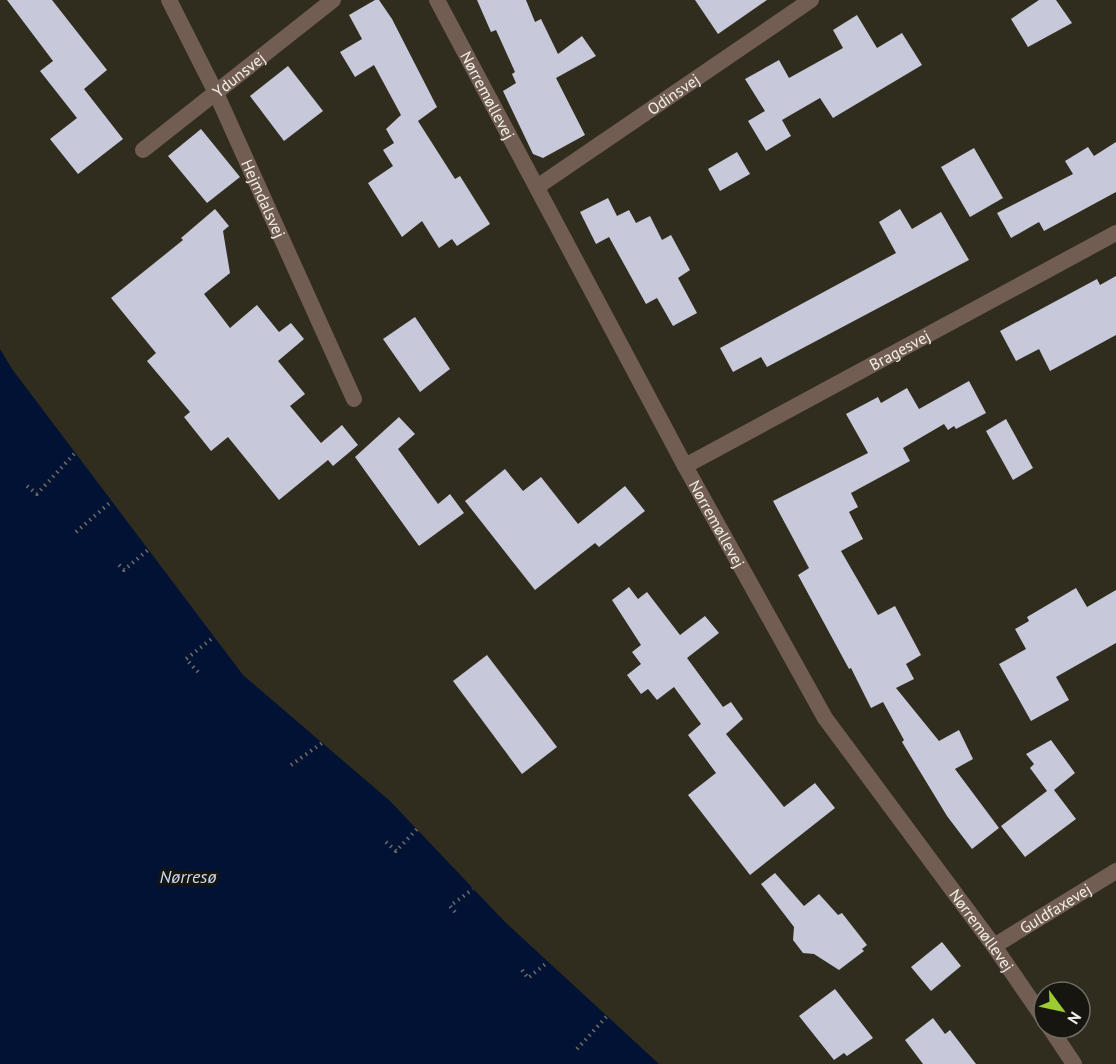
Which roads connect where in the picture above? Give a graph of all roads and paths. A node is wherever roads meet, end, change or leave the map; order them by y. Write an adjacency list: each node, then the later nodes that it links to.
1 (169, 0): 5 (street, Hejmdalsvej)
2 (333, 0): 5 (street, Ydunsvej)
3 (437, 0): 7 (street, Nørremøllevej)
4 (810, 0): 7 (street, Odinsvej)
5 (216, 93): 6 (street, Ydunsvej); 9 (street, Hejmdalsvej)
6 (143, 150)
7 (537, 187): 11 (street, Nørremøllevej)
8 (1116, 233): 11 (street, Bragesvej)
9 (354, 399)
10 (75, 453): 12 (path)
11 (685, 466): 26 (street, Nørremøllevej)
12 (27, 486)
13 (112, 501): 14 (path)
14 (76, 532)
15 (148, 550): 16 (path)
16 (119, 565)
17 (214, 637): 18 (path)
18 (198, 672)
19 (322, 743): 20 (path)
20 (291, 765)
21 (417, 829): 22 (path)
22 (386, 842)
23 (1116, 871): 26 (street, Guldfaxevej)
24 (473, 889): 25 (path)
25 (455, 912)
26 (994, 946): 29 (street, Nørremøllevej)
27 (548, 962): 28 (path)
28 (522, 970)
29 (1032, 1001)
30 (607, 1016): 32 (path)
31 (1058, 1040): 33 (street)
32 (577, 1049)
33 (1074, 1064)

